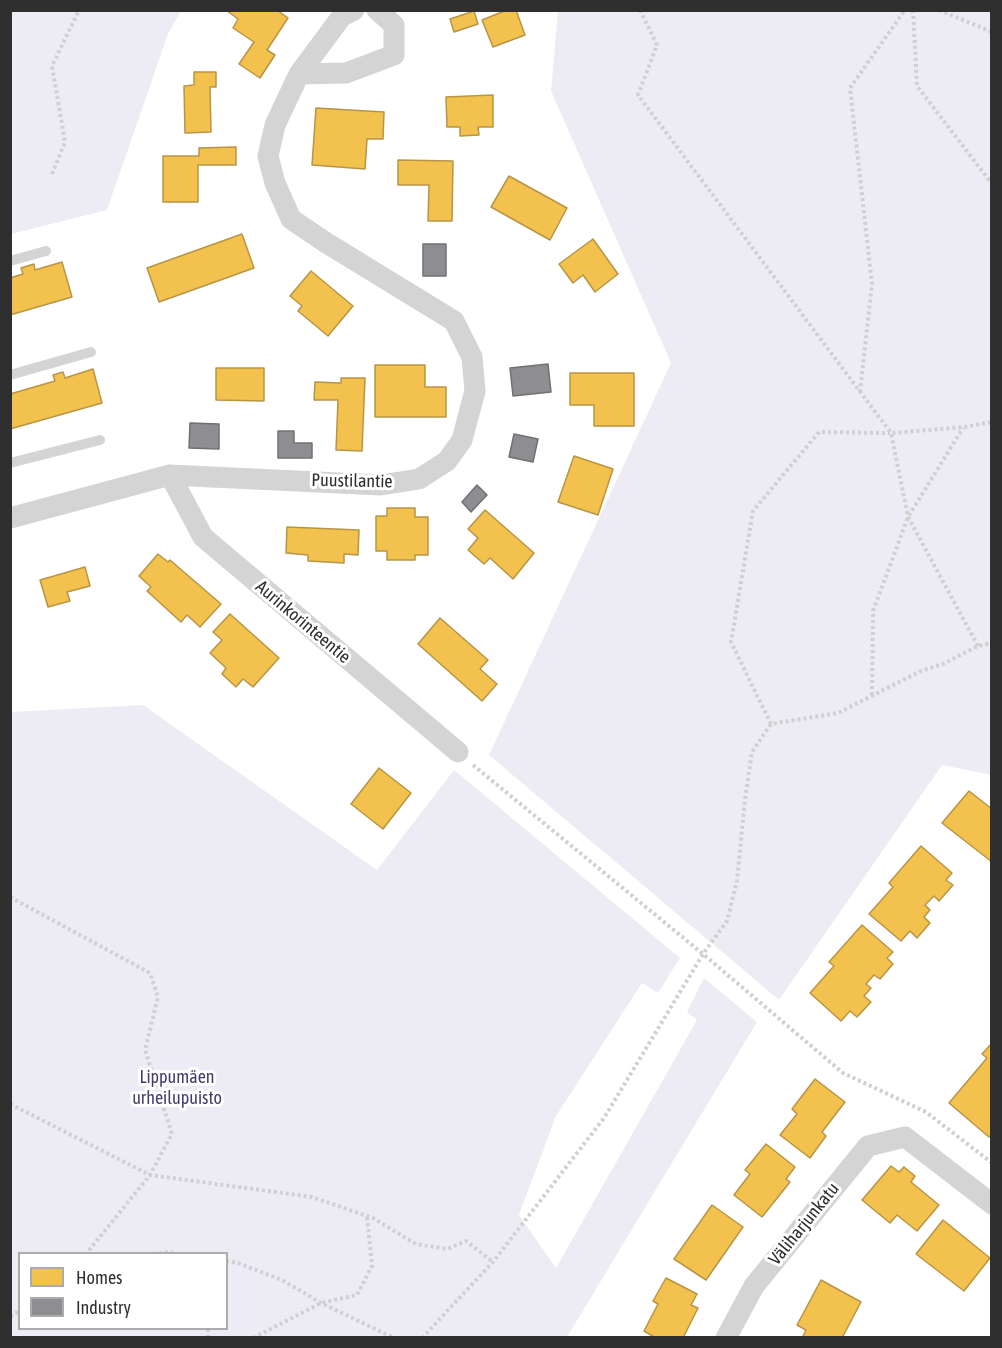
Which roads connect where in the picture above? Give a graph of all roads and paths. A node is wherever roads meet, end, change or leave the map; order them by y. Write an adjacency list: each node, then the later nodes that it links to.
1 (79, 10): 10 (path)
2 (354, 10): 9 (street, Puustilantie)
3 (377, 10): 9 (street)
4 (640, 10): 16 (path)
5 (904, 10): 16 (path)
6 (913, 10): 11 (path)
7 (939, 10): 8 (path)
8 (992, 32)
9 (300, 74): 22 (street, Puustilantie)
10 (52, 174)
11 (992, 184)
12 (46, 251): 13 (lane)
13 (10, 261)
14 (91, 352): 15 (lane)
15 (10, 375)
16 (860, 392): 19 (path)
17 (991, 422): 18 (path)
18 (964, 427): 19 (path); 23 (path)
19 (891, 433): 23 (path); 28 (path)
20 (100, 440): 21 (lane)
21 (10, 463)
22 (170, 475): 24 (street, Puustilantie); 29 (street, Aurinkorinteentie)
23 (908, 517): 26 (path); 27 (path)
24 (10, 518)
25 (992, 643): 26 (path)
26 (978, 646): 27 (path)
27 (872, 696): 28 (path)
28 (771, 724): 31 (path)
29 (458, 753): 31 (path)
30 (10, 897): 34 (path)
31 (703, 954): 33 (path); 39 (path)
32 (10, 1104): 34 (path)
33 (992, 1163)
34 (150, 1175): 36 (path); 37 (path)
35 (991, 1202): 44 (street, Väliharjunkatu)
36 (367, 1216): 39 (path); 40 (path)
37 (88, 1252)
38 (228, 1261): 40 (path)
39 (493, 1262): 43 (path)
40 (321, 1303): 41 (path); 42 (path)
41 (253, 1338)
42 (394, 1338)
43 (422, 1338)
44 (726, 1338)

